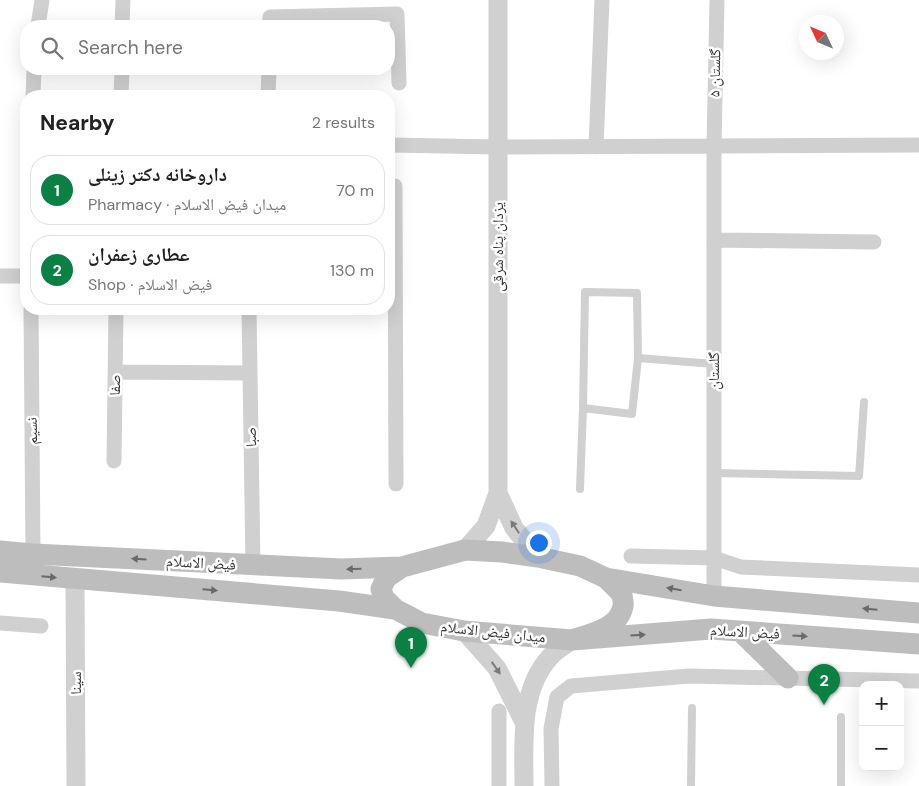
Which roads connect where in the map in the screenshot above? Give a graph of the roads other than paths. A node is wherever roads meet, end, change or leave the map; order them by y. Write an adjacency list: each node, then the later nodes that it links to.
1 (42, 0): 6 (street)
2 (123, 0): 7 (street)
3 (498, 0): 19 (street, یزدان پناه شرقی)
4 (602, 0): 20 (street)
5 (717, 0): 17 (street, گلستان ۵)
6 (39, 20)
7 (122, 20)
8 (270, 20): 12 (street)
9 (34, 75): 13 (street)
10 (122, 75): 14 (street)
11 (269, 75): 15 (street)
12 (399, 83)
13 (33, 90)
14 (121, 90)
15 (268, 90)
16 (395, 145): 19 (street)
17 (714, 146): 18 (street); 20 (street); 21 (street, گلستان)
18 (919, 146)
19 (498, 147): 20 (street); 39 (street, یزدان پناه شرقی)
20 (596, 147)
21 (714, 240): 22 (street); 30 (street, گلستان)
22 (874, 242)
23 (0, 276): 24 (street)
24 (20, 276)
25 (31, 315): 42 (street, نسیم)
26 (116, 315): 31 (street, صفا)
27 (249, 315): 32 (street, صبا)
28 (392, 315): 37 (street)
29 (638, 358): 30 (lane); 34 (lane); 34 (lane)
30 (714, 364): 36 (street, گلستان)
31 (116, 372): 32 (street); 35 (street, صفا)
32 (250, 373): 46 (street, صبا)
33 (864, 402): 36 (lane)
34 (583, 408): 38 (lane)
35 (114, 461)
36 (714, 473): 45 (street, گلستان)
37 (396, 484)
38 (580, 489)
39 (498, 494): 41 (street, یزدان پناه شرقی); 44 (street, یزدان پناه شرقی, one-way to 39)
40 (0, 550): 42 (main road, فیض الاسلام)
41 (465, 550): 44 (main road, میدان فیض الاسلام); 47 (main road, میدان فیض الاسلام)
42 (33, 554): 46 (main road, فیض الاسلام, one-way to 42)
43 (631, 556): 45 (street)
44 (538, 557): 50 (main road, میدان فیض الاسلام)
45 (714, 558): 49 (street); 52 (street, گلستان)
46 (253, 566): 47 (main road, فیض الاسلام, one-way to 46)
47 (402, 567): 53 (main road, میدان فیض الاسلام)
48 (0, 572): 51 (main road, فیض الاسلام, one-way to 51)
49 (919, 575)
50 (606, 578): 52 (main road, one-way to 50); 59 (main road, میدان فیض الاسلام)
51 (75, 579): 53 (main road, فیض الاسلام, one-way to 53); 67 (street, سینا)
52 (714, 596): 54 (main road, one-way to 52)
53 (395, 608): 57 (main road, میدان فیض الاسلام)
54 (919, 613)
55 (0, 623): 56 (street)
56 (41, 626)
57 (464, 631): 59 (main road, میدان فیض الاسلام); 66 (street, one-way to 66)
58 (741, 632): 59 (main road, فیض الاسلام, one-way to 58); 60 (main road, فیض الاسلام, one-way to 60); 61 (main road)
59 (572, 640): 66 (street)
60 (919, 644)
61 (788, 678): 62 (street); 70 (street)
62 (919, 681)
63 (692, 708): 71 (lane)
64 (499, 711): 68 (street)
65 (841, 717): 72 (lane)
66 (524, 722): 69 (street)
67 (76, 786)
68 (499, 786)
69 (524, 786)
70 (552, 786)
71 (690, 786)
72 (840, 786)

